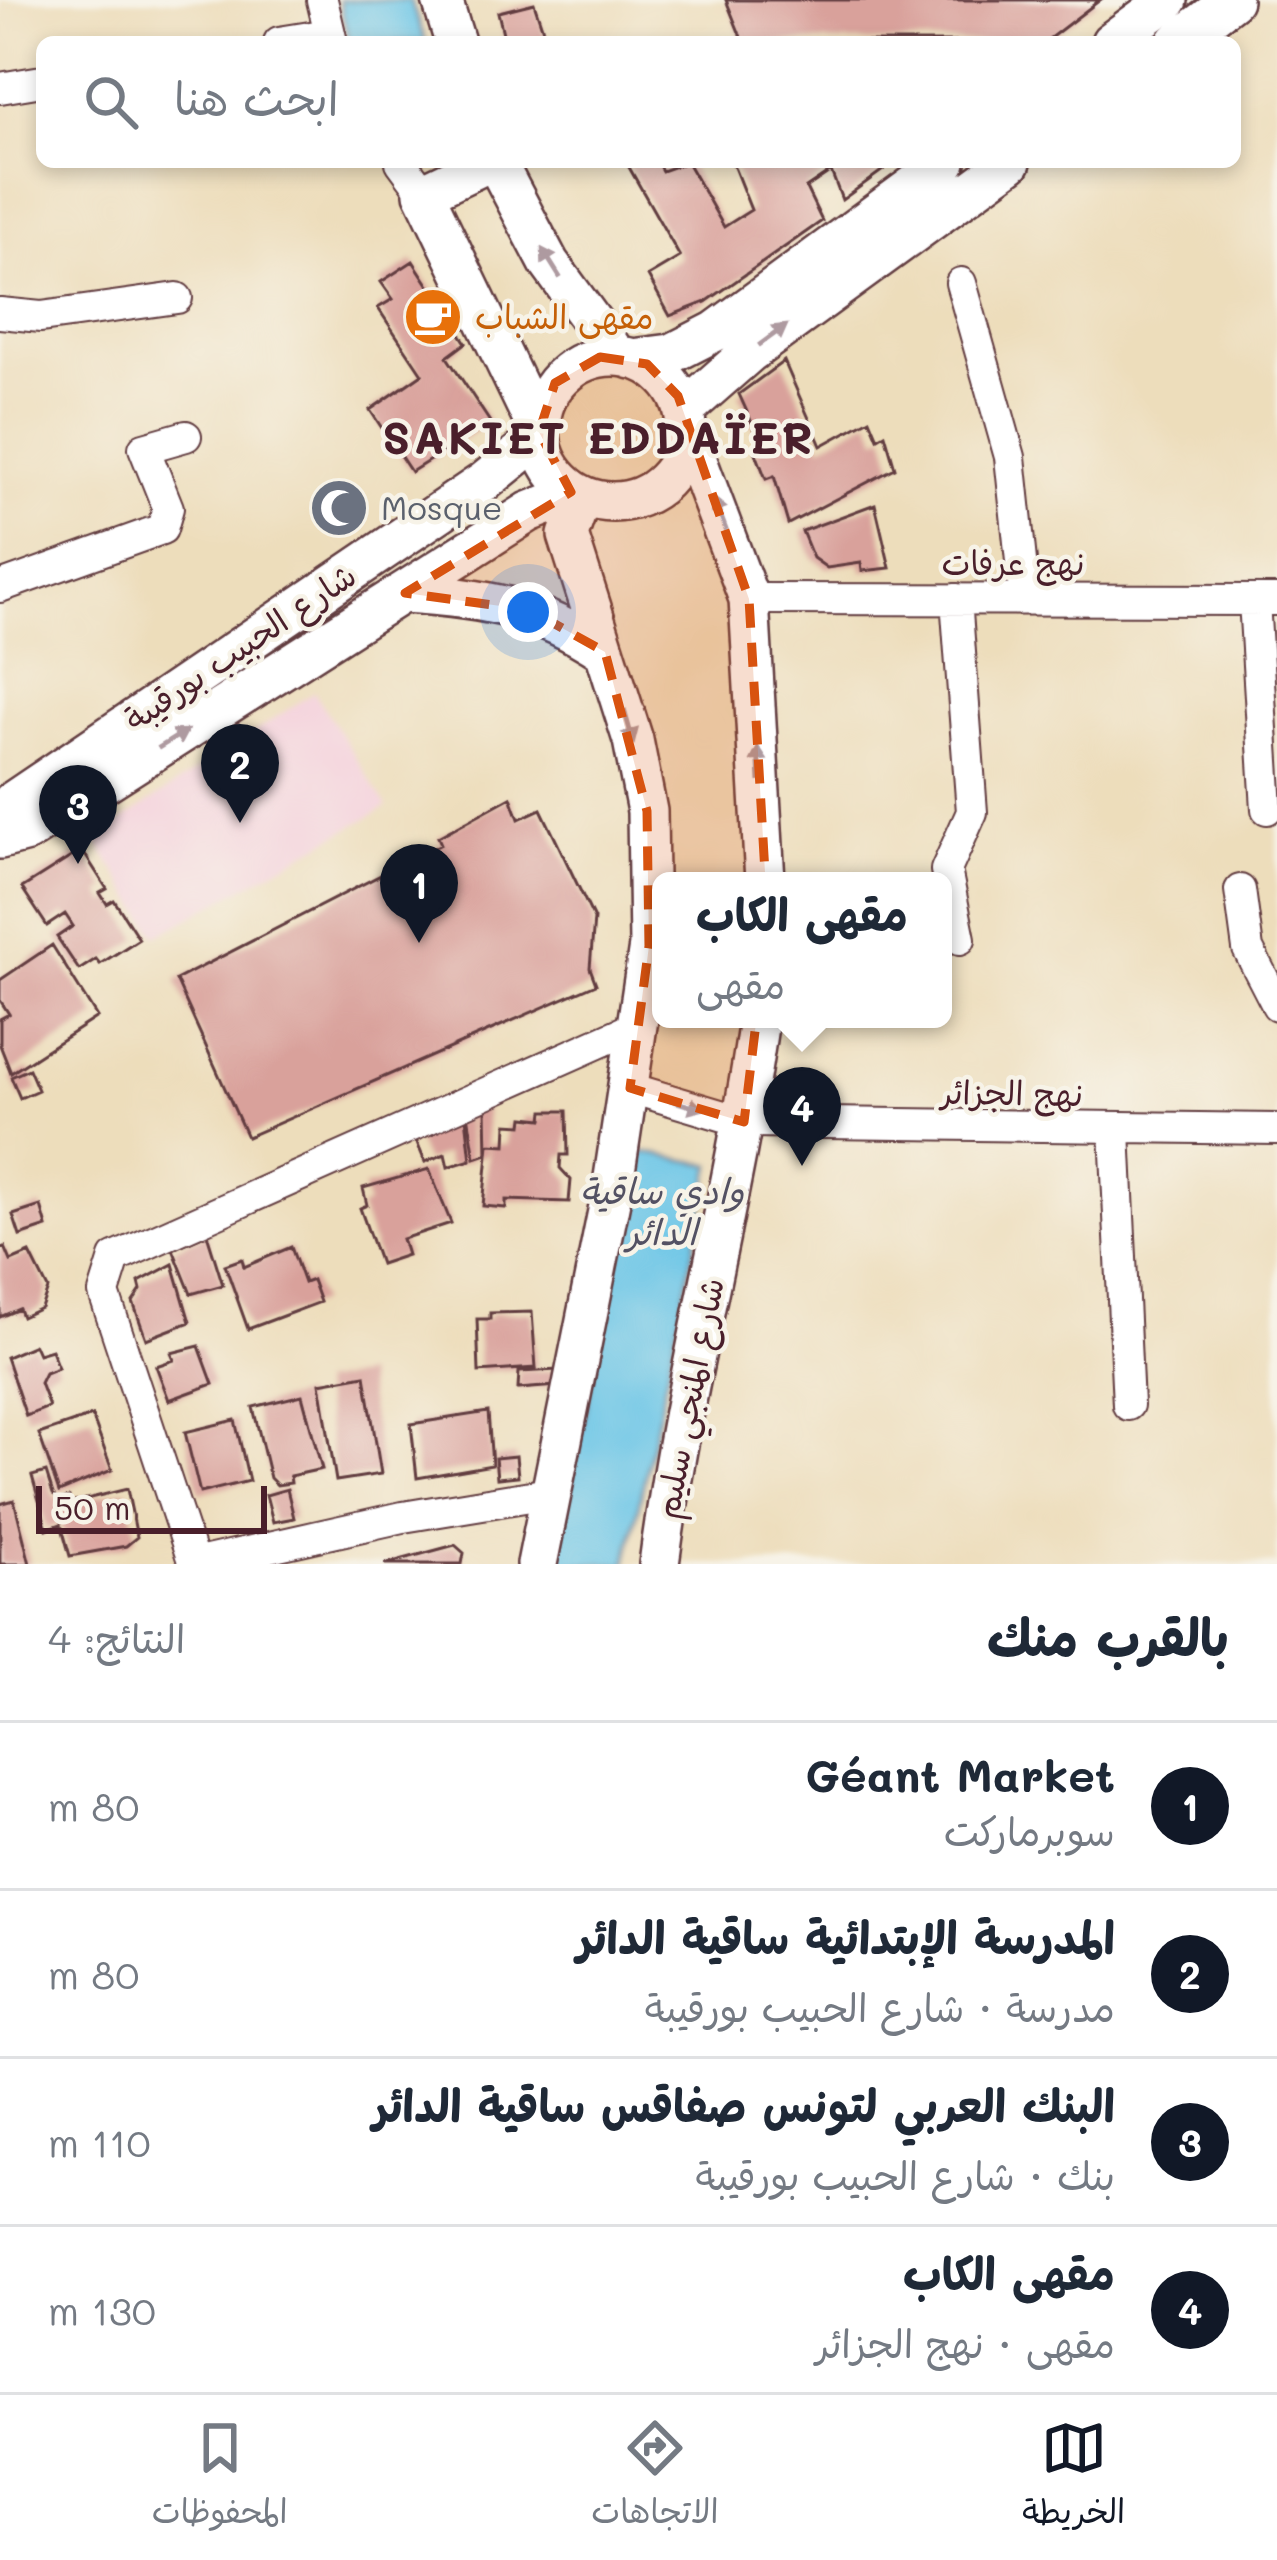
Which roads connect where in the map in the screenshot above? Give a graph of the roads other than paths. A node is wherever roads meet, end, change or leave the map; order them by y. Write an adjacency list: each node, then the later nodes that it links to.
1 (322, 0): 5 (street)
2 (442, 0): 6 (main road)
3 (1232, 0): 4 (main road)
4 (1175, 19): 7 (main road)
5 (330, 36)
6 (452, 36)
7 (1128, 36)
8 (36, 82): 9 (street)
9 (0, 88)
10 (460, 168): 14 (main road)
11 (495, 168): 18 (main road, one-way to 11)
12 (938, 168): 18 (main road, شارع الحبيب بورقيبة)
13 (1004, 168): 19 (main road, شارع الحبيب بورقيبة, one-way to 13)
14 (412, 177): 20 (main road)
15 (961, 283): 27 (street)
16 (177, 298): 17 (street)
17 (0, 313)
18 (625, 357): 19 (main road); 20 (main road, شارع الحبيب بورقيبة)
19 (685, 420): 22 (main road, شارع الحبيب بورقيبة); 25 (main road, one-way to 19)
20 (539, 434): 22 (main road); 31 (main road, شارع الحبيب بورقيبة)
21 (186, 436): 23 (street)
22 (579, 495): 24 (main road, شارع الحبيب بورقيبة); 29 (main road)
23 (0, 587)
24 (406, 593): 29 (main road); 32 (main road, شارع الحبيب بورقيبة, one-way to 24)
25 (749, 598): 26 (street, نهج عرفات); 33 (main road, one-way to 25)
26 (956, 599): 27 (street, نهج عرفات); 34 (street)
27 (1025, 599): 28 (street, نهج عرفات)
28 (1266, 601): 30 (street)
29 (605, 652): 39 (main road, one-way to 39)
30 (1267, 809)
31 (0, 816)
32 (0, 839)
33 (764, 872)
34 (946, 872)
35 (1240, 890): 38 (street)
36 (952, 900): 37 (street)
37 (960, 939)
38 (1277, 1005)
39 (641, 1024): 41 (main road); 47 (street)
40 (758, 1028): 42 (main road, شارع المنجي سليم)
41 (630, 1088): 42 (street, نهج الجزائر, one-way to 42); 46 (main road)
42 (744, 1122): 44 (street, نهج الجزائر); 49 (main road, شارع المنجي سليم)
43 (1277, 1130): 44 (street, نهج الجزائر)
44 (1115, 1131): 45 (street)
45 (1128, 1405)
46 (549, 1493): 47 (street); 48 (main road)
47 (194, 1564)
48 (537, 1564)
49 (659, 1564)

